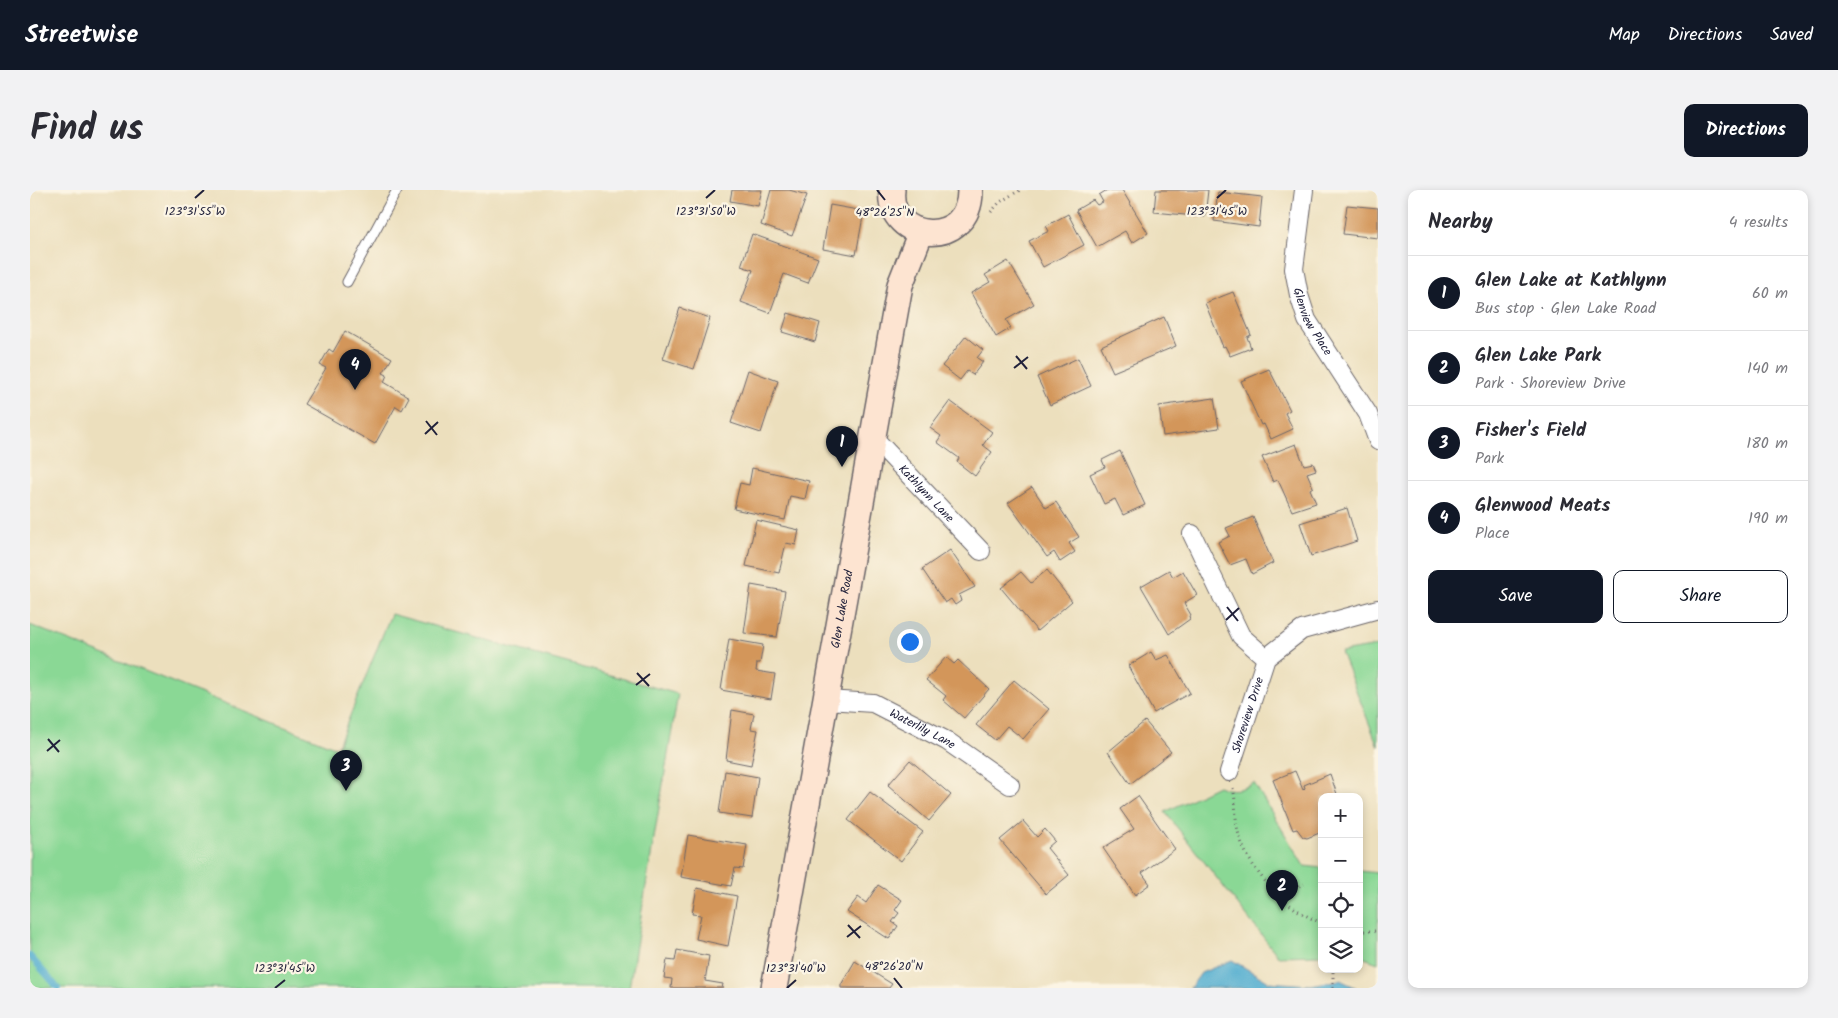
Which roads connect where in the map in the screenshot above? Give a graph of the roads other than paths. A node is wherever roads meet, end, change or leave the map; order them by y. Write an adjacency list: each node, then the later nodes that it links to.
1 (397, 190): 6 (lane)
2 (892, 190): 5 (street)
3 (970, 190): 5 (street)
4 (1304, 190): 8 (street, Glenview Place)
5 (920, 232): 7 (street, Glen Lake Road)
6 (347, 282)
7 (872, 436): 10 (street, Kathlynn Lane); 13 (street, Glen Lake Road)
8 (1378, 441)
9 (1192, 534): 12 (street)
10 (981, 551)
11 (1378, 609): 12 (street)
12 (1266, 658): 14 (street, Shoreview Drive)
13 (827, 700): 15 (street, Waterlily Lane); 16 (street, Glen Lake Road)
14 (1229, 772)
15 (1010, 785)
16 (774, 988)

